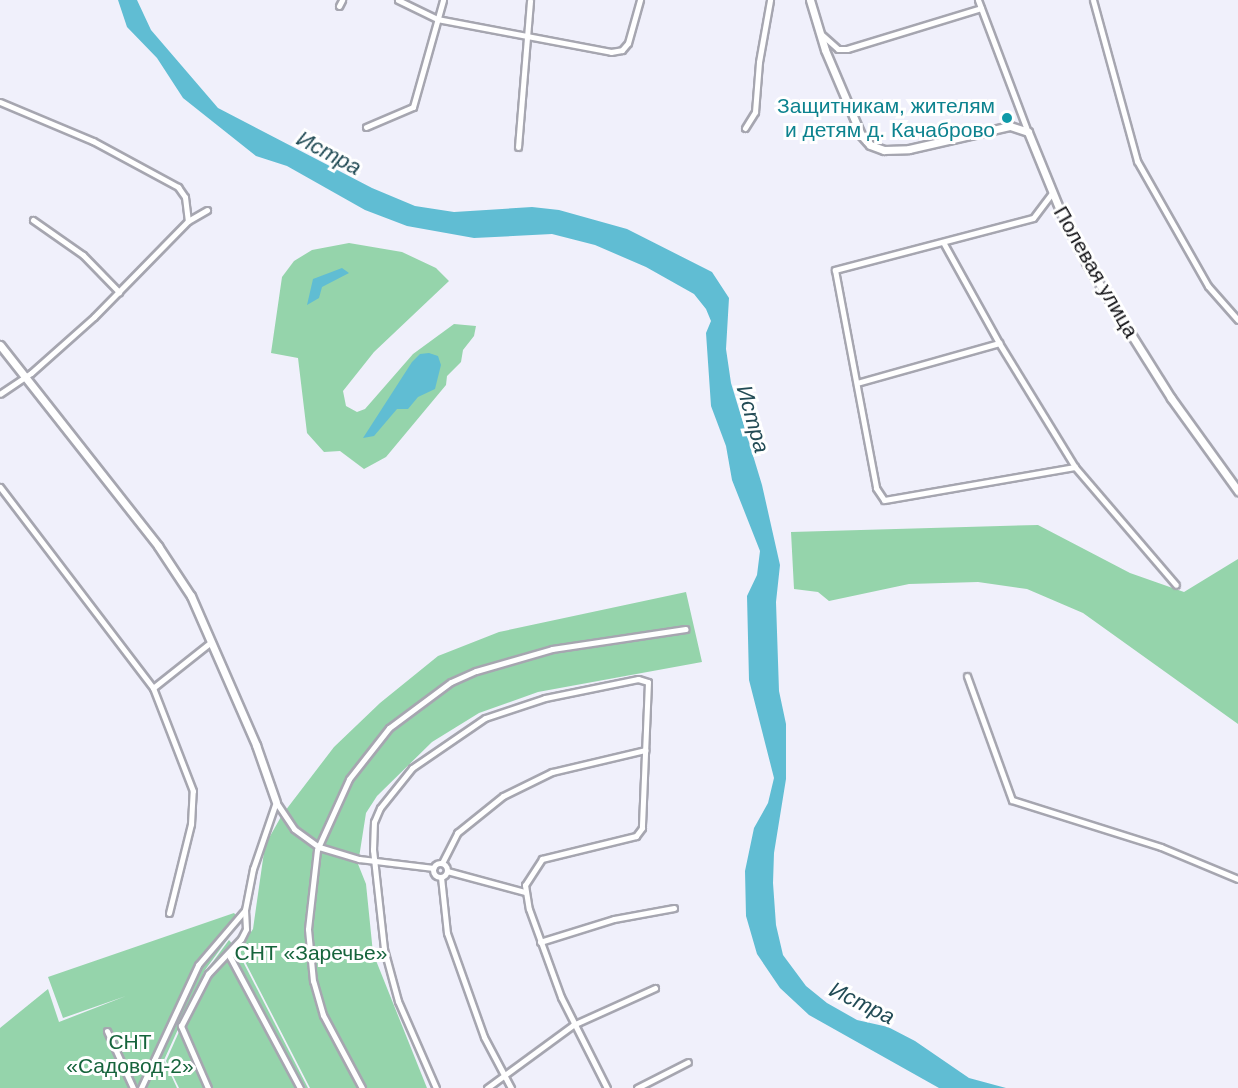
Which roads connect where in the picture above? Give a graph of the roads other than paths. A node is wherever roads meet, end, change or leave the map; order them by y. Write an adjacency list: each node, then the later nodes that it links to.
1 (398, 0): 10 (street)
2 (443, 0): 10 (street)
3 (530, 0): 12 (street)
4 (640, 0): 12 (street)
5 (770, 0): 15 (street)
6 (810, 0): 11 (street)
7 (978, 0): 9 (street, Полевая улица)
8 (1093, 0): 24 (street)
9 (981, 8): 11 (street); 16 (street, Полевая улица)
10 (437, 20): 12 (street); 14 (street)
11 (819, 32): 16 (street)
12 (526, 34): 17 (street)
13 (0, 102): 21 (street)
14 (366, 127)
15 (745, 128)
16 (1028, 132): 18 (street, Полевая улица)
17 (518, 147)
18 (1052, 193): 22 (street); 32 (street, Полевая улица)
19 (207, 210): 21 (street)
20 (33, 220): 23 (street)
21 (188, 221): 23 (street)
22 (943, 242): 25 (street); 28 (street)
23 (119, 292): 27 (street)
24 (1238, 320)
25 (999, 343): 28 (street); 30 (street)
26 (0, 345): 27 (street)
27 (22, 376): 29 (street); 35 (street)
28 (857, 384): 30 (street)
29 (0, 394)
30 (1075, 467): 33 (street)
31 (0, 487): 37 (street)
32 (1238, 491)
33 (1176, 585)
34 (686, 629): 40 (street)
35 (210, 642): 37 (street); 39 (street)
36 (967, 675): 46 (street)
37 (153, 688): 50 (street)
38 (645, 750): 41 (street); 42 (street); 47 (street)
39 (276, 802): 40 (street); 49 (street)
40 (319, 847): 41 (street); 62 (street)
41 (376, 858): 43 (street); 63 (street)
42 (442, 863): 43 (street); 44 (street)
43 (433, 868): 45 (street)
44 (447, 871): 45 (street); 47 (street)
45 (441, 877): 57 (street)
46 (1238, 879)
47 (525, 892): 51 (street)
48 (674, 908): 51 (street)
49 (245, 910): 52 (street); 59 (street)
50 (169, 912)
51 (540, 942): 54 (street)
52 (232, 948): 60 (street); 61 (street)
53 (655, 988): 54 (street)
54 (573, 1025): 57 (street); 66 (street)
55 (107, 1030): 58 (street)
56 (688, 1062): 67 (street)
57 (505, 1076): 64 (street); 65 (street)
58 (133, 1088)
59 (141, 1088)
60 (208, 1088)
61 (300, 1088)
62 (362, 1088)
63 (436, 1088)
64 (487, 1088)
65 (511, 1088)
66 (607, 1088)
67 (637, 1088)

